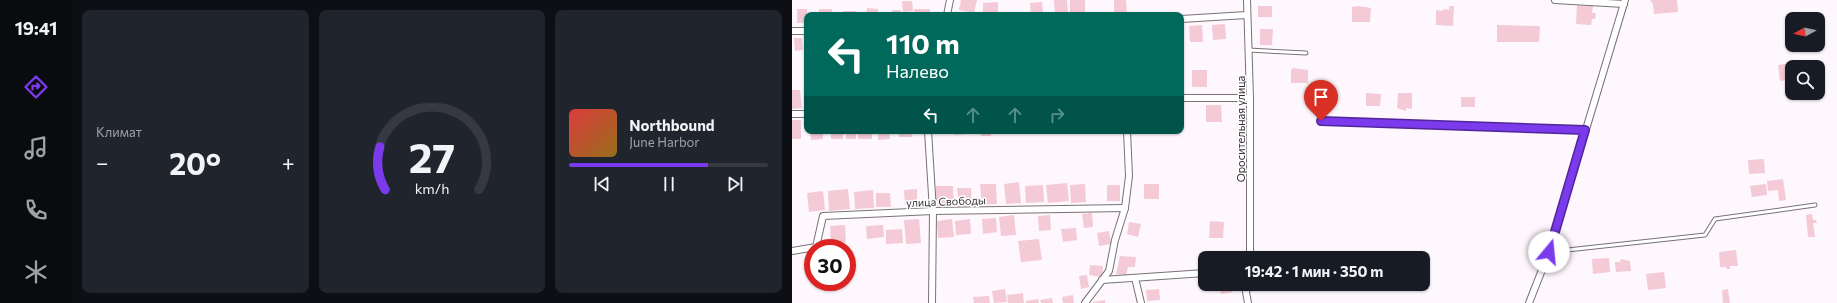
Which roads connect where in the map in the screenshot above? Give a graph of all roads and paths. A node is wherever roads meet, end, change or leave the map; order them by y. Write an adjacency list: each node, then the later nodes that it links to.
1 (950, 0): 5 (street)
2 (1247, 0): 6 (street, Оросительная улица)
3 (1555, 0): 4 (street)
4 (1625, 2): 17 (street)
5 (948, 12)
6 (1247, 15): 7 (street); 10 (street, Оросительная улица)
7 (1184, 19)
8 (792, 31): 9 (street)
9 (804, 31)
10 (1248, 50): 11 (lane); 13 (street, Оросительная улица)
11 (1306, 53)
12 (1184, 98): 13 (street)
13 (1250, 98): 24 (street, Оросительная улица)
14 (792, 114): 15 (street)
15 (804, 114)
16 (1321, 121): 17 (lane)
17 (1585, 130): 25 (street)
18 (928, 134): 22 (street)
19 (1127, 134): 21 (street)
20 (1815, 205): 25 (lane)
21 (1125, 208): 22 (street, улица Свободы); 28 (street)
22 (933, 211): 23 (street, улица Свободы); 30 (street)
23 (792, 251)
24 (1250, 251)
25 (1549, 252): 34 (street)
26 (1198, 274): 27 (street)
27 (1135, 278): 28 (street); 32 (street)
28 (1102, 280): 31 (street)
29 (1246, 291): 33 (street)
30 (932, 303)
31 (1085, 303)
32 (1140, 303)
33 (1248, 303)
34 (1529, 303)

